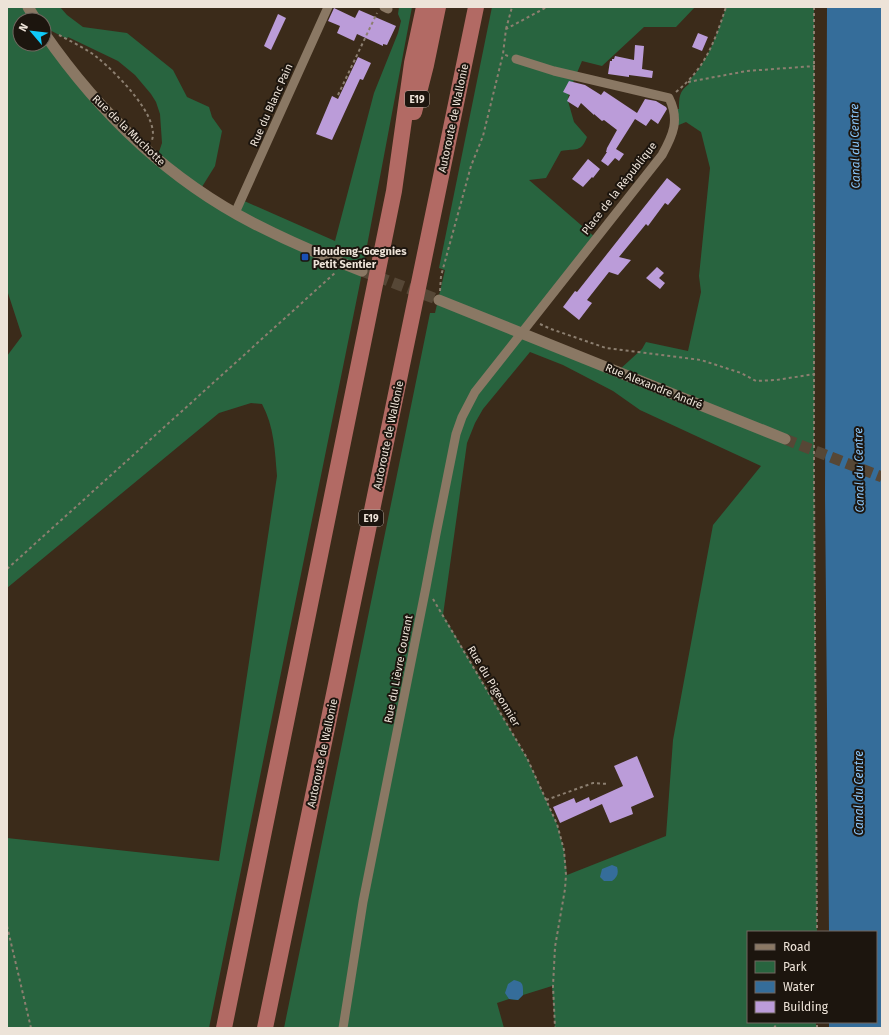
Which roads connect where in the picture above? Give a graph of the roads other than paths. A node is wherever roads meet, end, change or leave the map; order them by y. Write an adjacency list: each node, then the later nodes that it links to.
1 (328, 7): 8 (street, Rue du Blanc Pain)
2 (424, 7): 7 (highway)
3 (438, 7): 7 (highway, E19)
4 (476, 7): 14 (highway, Autoroute de Wallonie / E19)
5 (52, 44): 8 (street, Rue de la Muchotte)
6 (516, 59): 11 (street, Place de la République)
7 (394, 191): 13 (highway, E19)
8 (235, 213): 9 (street, Rue de la Muchotte)
9 (362, 271)
10 (439, 300): 11 (street)
11 (522, 333): 12 (street, Rue Alexandre André); 15 (street, Rue du Lièvre Courant)
12 (785, 439)
13 (224, 1028)
14 (265, 1028)
15 (343, 1028)

